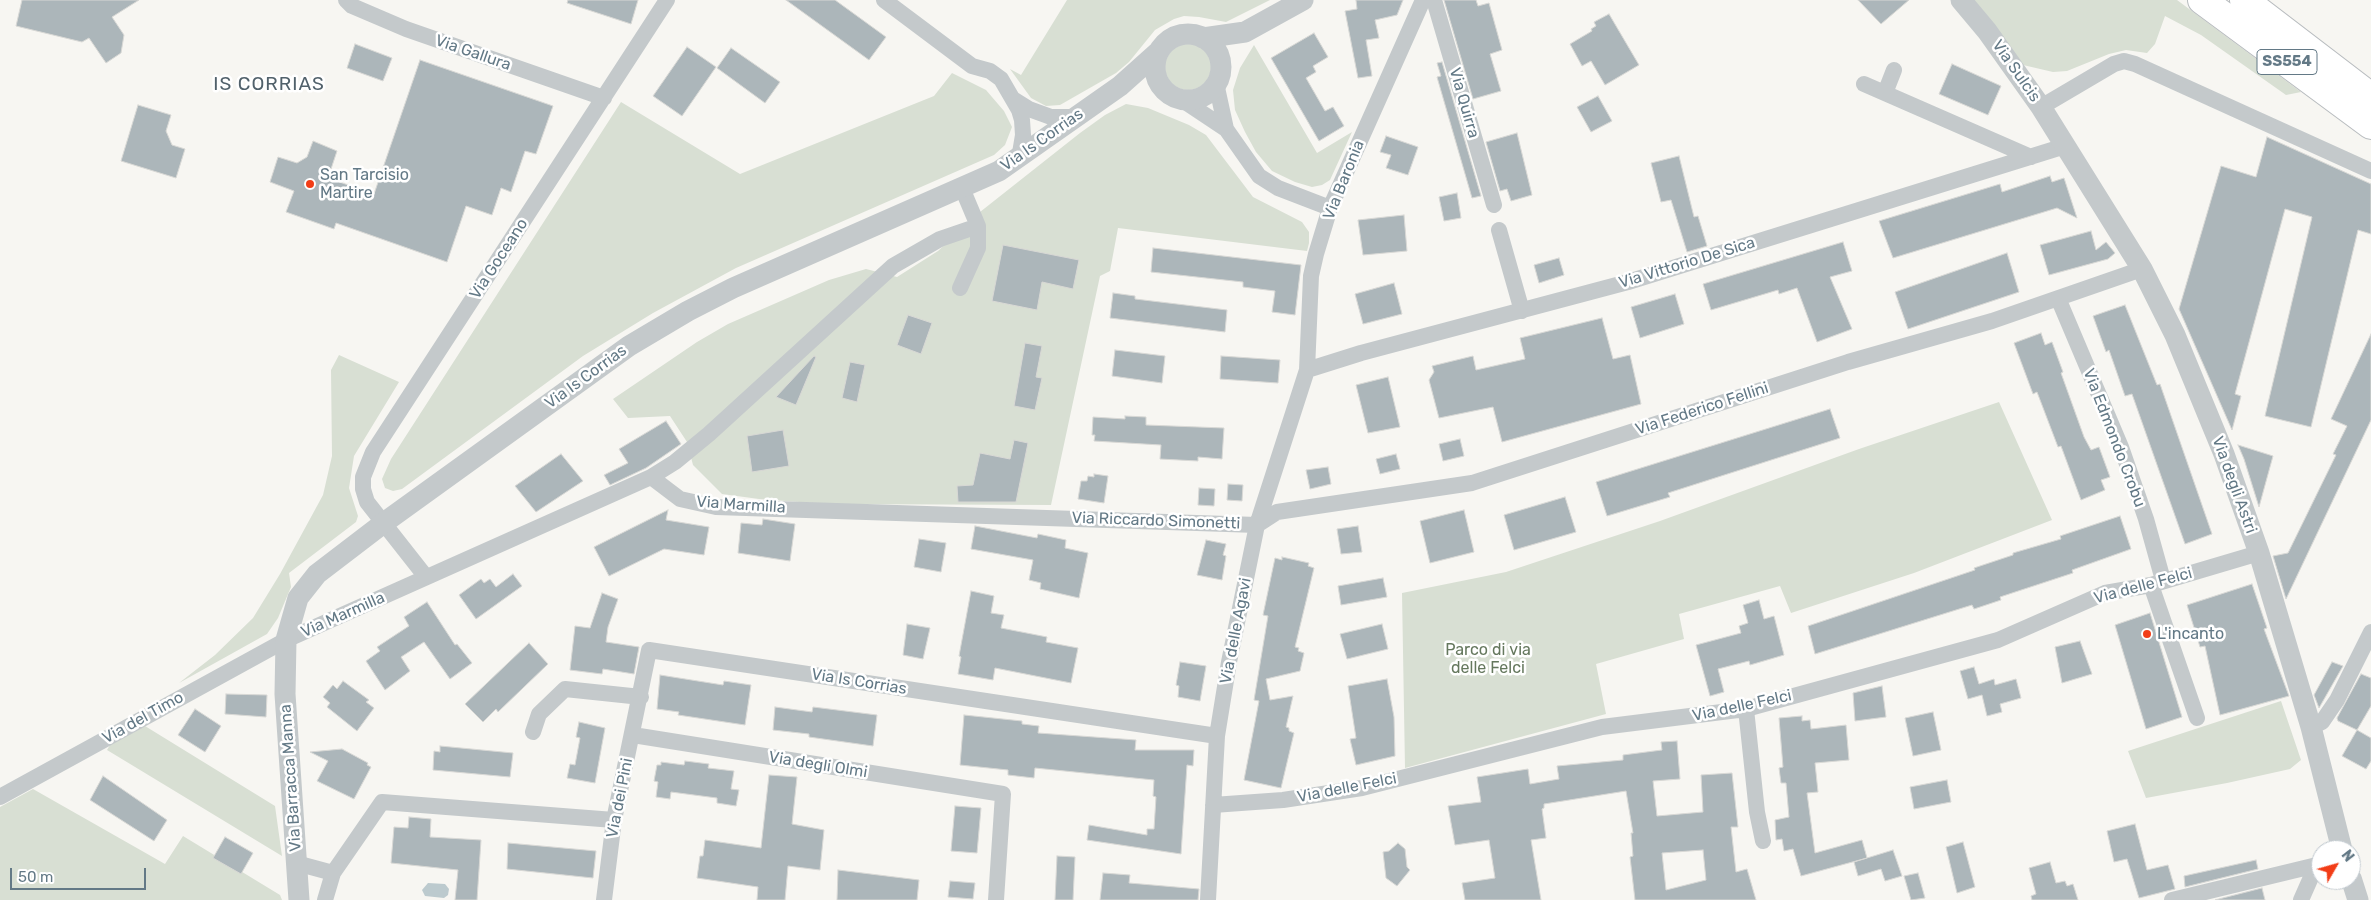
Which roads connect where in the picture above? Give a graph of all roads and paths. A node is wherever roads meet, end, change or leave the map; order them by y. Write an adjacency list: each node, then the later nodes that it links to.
1 (346, 0): 20 (street, Via Gallura)
2 (667, 0): 20 (street, Via Goceano)
3 (886, 0): 21 (street)
4 (1303, 0): 10 (street)
5 (1423, 0): 32 (street, Via Baronia)
6 (1434, 0): 31 (street, Via Quirra)
7 (1961, 0): 22 (street, Via Sulcis)
8 (2202, 0): 24 (highway, SS554)
9 (2244, 0): 19 (highway, SS554)
10 (1244, 32): 11 (street); 14 (street)
11 (1203, 38): 12 (street); 14 (street)
12 (1158, 52): 16 (street, Via Is Corrias); 18 (street)
13 (1894, 70): 17 (street)
14 (1218, 76): 18 (street); 25 (street)
15 (1864, 84): 17 (street)
16 (1120, 86): 18 (street); 23 (street, Via Is Corrias)
17 (1885, 93): 27 (street)
18 (1172, 94): 25 (street)
19 (2371, 97)
20 (604, 98): 42 (street, Via Goceano)
21 (1011, 98): 23 (street); 28 (street)
22 (2041, 108): 26 (street, Via Sulcis); 29 (street)
23 (1075, 116): 28 (street, Via Is Corrias)
24 (2371, 125)
25 (1226, 129): 32 (street)
26 (2065, 146): 27 (street, Via Vittorio De Sica); 35 (street, Via degli Astri)
27 (2031, 157): 38 (street, Via Vittorio De Sica)
28 (1018, 159): 30 (street, Via Is Corrias)
29 (2371, 171)
30 (962, 188): 33 (street); 42 (street, Via Is Corrias)
31 (1494, 205)
32 (1330, 208): 39 (street, Via Baronia)
33 (978, 226): 36 (street); 40 (street)
34 (1499, 230): 38 (street)
35 (2142, 269): 37 (street, Via Federico Fellini); 44 (street, Via degli Astri)
36 (960, 288)
37 (2058, 298): 43 (street, Via Federico Fellini); 46 (street, Via Edmondo Crobu)
38 (1522, 311): 39 (street, Via Vittorio De Sica)
39 (1307, 370): 43 (street, Via delle Agavi)
40 (651, 477): 41 (street, Via Marmilla); 45 (street, Via Marmilla)
41 (1056, 518): 43 (street, Via Riccardo Simonetti)
42 (385, 522): 45 (street); 48 (street, Via Is Corrias)
43 (1257, 525): 55 (street, Via delle Agavi)
44 (2259, 554): 46 (street, Via delle Felci); 52 (street, Via degli Astri)
45 (426, 577): 48 (street, Via Marmilla)
46 (2157, 583): 50 (street, Via delle Felci); 51 (street, Via Edmondo Crobu)
47 (2371, 632): 52 (street)
48 (286, 648): 56 (street, Via del Timo); 61 (street, Via Barracca Manna)
49 (641, 697): 53 (street); 54 (street, Via dei Pini); 55 (street, Via Is Corrias)
50 (1746, 709): 57 (street, Via delle Felci); 60 (street)
51 (2197, 718)
52 (2311, 727): 59 (street, Via degli Astri)
53 (533, 732)
54 (633, 735): 58 (street, Via dei Pini); 68 (street, Via degli Olmi)
55 (1217, 736): 57 (street, Via delle Agavi)
56 (0, 797)
57 (1213, 805): 69 (street, Via delle Agavi)
58 (614, 820): 63 (street); 67 (street, Via dei Pini)
59 (2339, 840)
60 (1763, 841)
61 (296, 863): 63 (street); 65 (street, Via Barracca Manna)
62 (2311, 867): 70 (street)
63 (333, 873): 66 (street)
64 (2311, 879): 71 (street)
65 (299, 900)
66 (324, 900)
67 (604, 900)
68 (996, 900)
69 (1208, 900)
70 (2172, 900)
71 (2301, 900)

